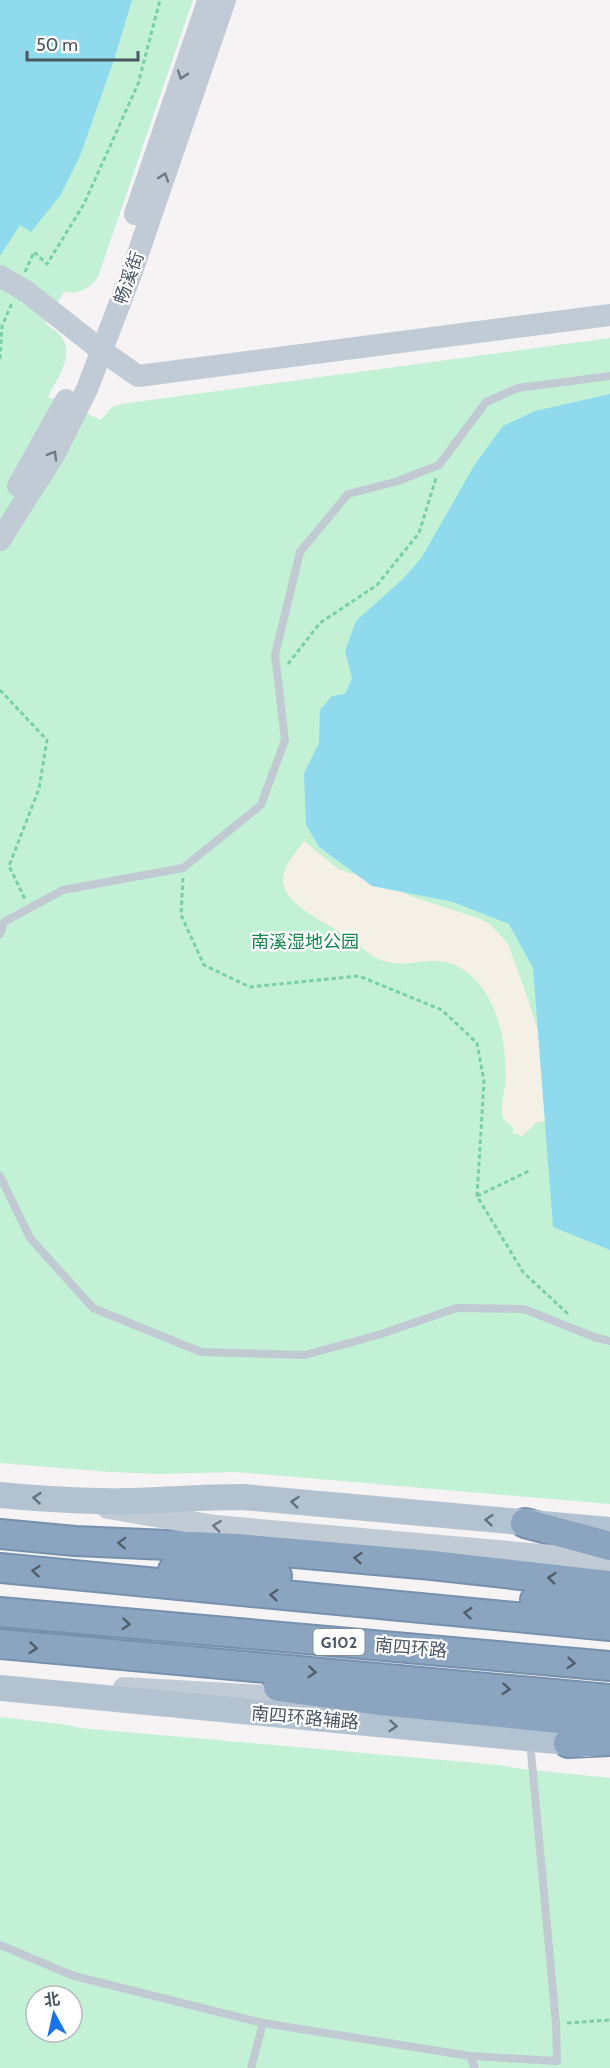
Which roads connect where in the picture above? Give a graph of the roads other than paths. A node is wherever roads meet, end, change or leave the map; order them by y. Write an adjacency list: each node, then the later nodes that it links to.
1 (208, 0): 5 (street, 畅溪街, one-way to 5)
2 (225, 0): 5 (street, 畅溪街, one-way to 2)
3 (0, 276): 5 (street, bridge)
4 (610, 315): 5 (street)
5 (96, 346): 7 (street, 畅溪街); 8 (street, 畅溪街, one-way to 5)
6 (610, 376): 9 (lane)
7 (0, 513)
8 (0, 540)
9 (0, 934)
10 (0, 1176): 11 (lane)
11 (610, 1341)
12 (0, 1495): 13 (main road, one-way to 12)
13 (66, 1501): 14 (main road, one-way to 13); 19 (street, one-way to 13)
14 (525, 1523): 15 (main road); 18 (highway)
15 (610, 1530)
16 (0, 1534): 17 (highway, one-way to 16)
17 (164, 1545): 22 (highway); 23 (highway, one-way to 17)
18 (610, 1546)
19 (610, 1561)
20 (0, 1568): 21 (highway, G102, one-way to 20)
21 (72, 1575): 22 (highway); 26 (highway, G102, one-way to 21)
22 (263, 1575): 24 (highway)
23 (610, 1585)
24 (610, 1605)
25 (0, 1612): 29 (highway, 南四环路 / G102, one-way to 29)
26 (610, 1626)
27 (0, 1644): 28 (highway, one-way to 28)
28 (70, 1651): 31 (highway); 32 (highway, one-way to 32)
29 (610, 1666)
30 (0, 1686): 31 (street); 34 (main road, 南四环路辅路, one-way to 34)
31 (268, 1691): 33 (highway)
32 (610, 1699)
33 (610, 1724)
34 (530, 1739): 36 (main road, 南四环路辅路); 40 (lane)
35 (610, 1741): 36 (highway)
36 (568, 1743): 37 (main road, 南四环路辅路)
37 (610, 1746)
38 (0, 1945): 39 (lane)
39 (263, 2023): 40 (lane); 41 (lane)
40 (470, 2056): 42 (lane)
41 (251, 2068)
42 (475, 2068)

